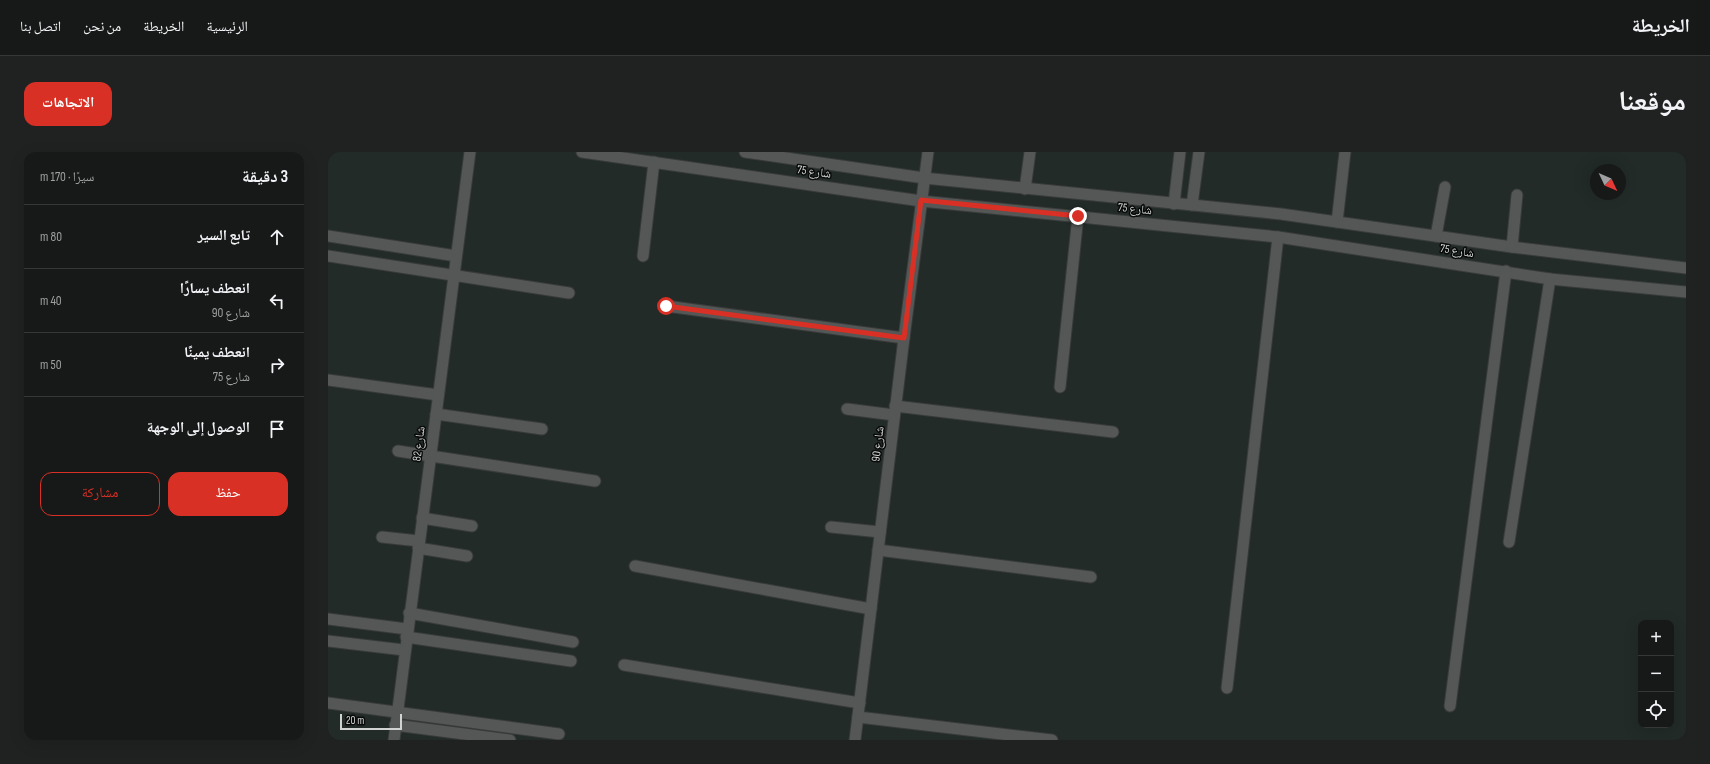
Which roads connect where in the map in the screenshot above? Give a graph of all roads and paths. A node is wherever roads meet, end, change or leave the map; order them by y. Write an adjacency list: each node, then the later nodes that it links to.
1 (470, 152): 24 (lane, شارع 82)
2 (582, 152): 9 (lane, شارع 75)
3 (745, 152): 10 (lane, شارع 75)
4 (928, 152): 10 (lane, شارع 90)
5 (1030, 152): 12 (lane)
6 (1180, 152): 15 (lane)
7 (1199, 152): 16 (lane)
8 (1345, 152): 18 (lane)
9 (654, 162): 14 (lane, شارع 75); 25 (lane)
10 (924, 178): 12 (lane, شارع 75); 14 (lane, شارع 90)
11 (1445, 187): 20 (lane)
12 (1025, 188): 15 (lane, شارع 75)
13 (1517, 195): 22 (lane)
14 (921, 200): 17 (lane, شارع 75); 33 (lane, شارع 90)
15 (1174, 204): 16 (lane, شارع 75)
16 (1192, 206): 18 (lane, شارع 75)
17 (1078, 216): 21 (lane, شارع 75); 35 (lane)
18 (1337, 222): 20 (lane, شارع 75)
19 (328, 236): 24 (lane)
20 (1436, 236): 22 (lane, شارع 75)
21 (1278, 237): 27 (lane, شارع 75); 65 (lane)
22 (1512, 247): 26 (lane, شارع 75)
23 (328, 256): 28 (lane)
24 (456, 256): 28 (lane, شارع 82)
25 (643, 256)
26 (1686, 268)
27 (1506, 271): 29 (lane, شارع 75); 68 (lane)
28 (453, 276): 31 (lane); 36 (lane, شارع 82)
29 (1550, 279): 30 (lane, شارع 75); 50 (lane)
30 (1686, 292)
31 (569, 293)
32 (666, 306): 33 (lane)
33 (904, 338): 38 (lane, شارع 90)
34 (328, 380): 36 (lane)
35 (1060, 387)
36 (438, 395): 39 (lane, شارع 82)
37 (847, 409): 38 (lane)
38 (895, 410): 41 (lane); 48 (lane, شارع 90)
39 (436, 414): 40 (lane); 43 (lane, شارع 82)
40 (542, 429)
41 (1113, 432)
42 (398, 451): 43 (lane)
43 (430, 456): 44 (lane); 45 (lane, شارع 82)
44 (595, 481)
45 (422, 518): 46 (lane); 51 (lane, شارع 82)
46 (472, 526)
47 (831, 527): 48 (lane)
48 (880, 532): 52 (lane, شارع 90)
49 (382, 537): 51 (lane)
50 (1509, 542)
51 (418, 545): 53 (lane); 57 (lane, شارع 82)
52 (878, 550): 55 (lane); 56 (lane, شارع 90)
53 (467, 556)
54 (635, 566): 56 (lane)
55 (1091, 577)
56 (871, 609): 67 (lane, شارع 90)
57 (409, 613): 59 (lane, شارع 82); 61 (lane)
58 (328, 619): 59 (lane)
59 (407, 633): 62 (lane, شارع 82); 63 (lane)
60 (328, 641): 62 (lane)
61 (573, 642)
62 (404, 650): 69 (lane, شارع 82)
63 (571, 661)
64 (624, 665): 67 (lane)
65 (1227, 688)
66 (328, 703): 69 (lane)
67 (860, 703): 70 (lane, شارع 90)
68 (1450, 706)
69 (397, 712): 71 (lane, شارع 82); 72 (lane)
70 (858, 716): 75 (lane, شارع 90); 76 (lane)
71 (395, 725): 73 (lane, شارع 82); 74 (lane)
72 (559, 734)
73 (394, 740)
74 (510, 740)
75 (855, 740)
76 (1052, 740)

